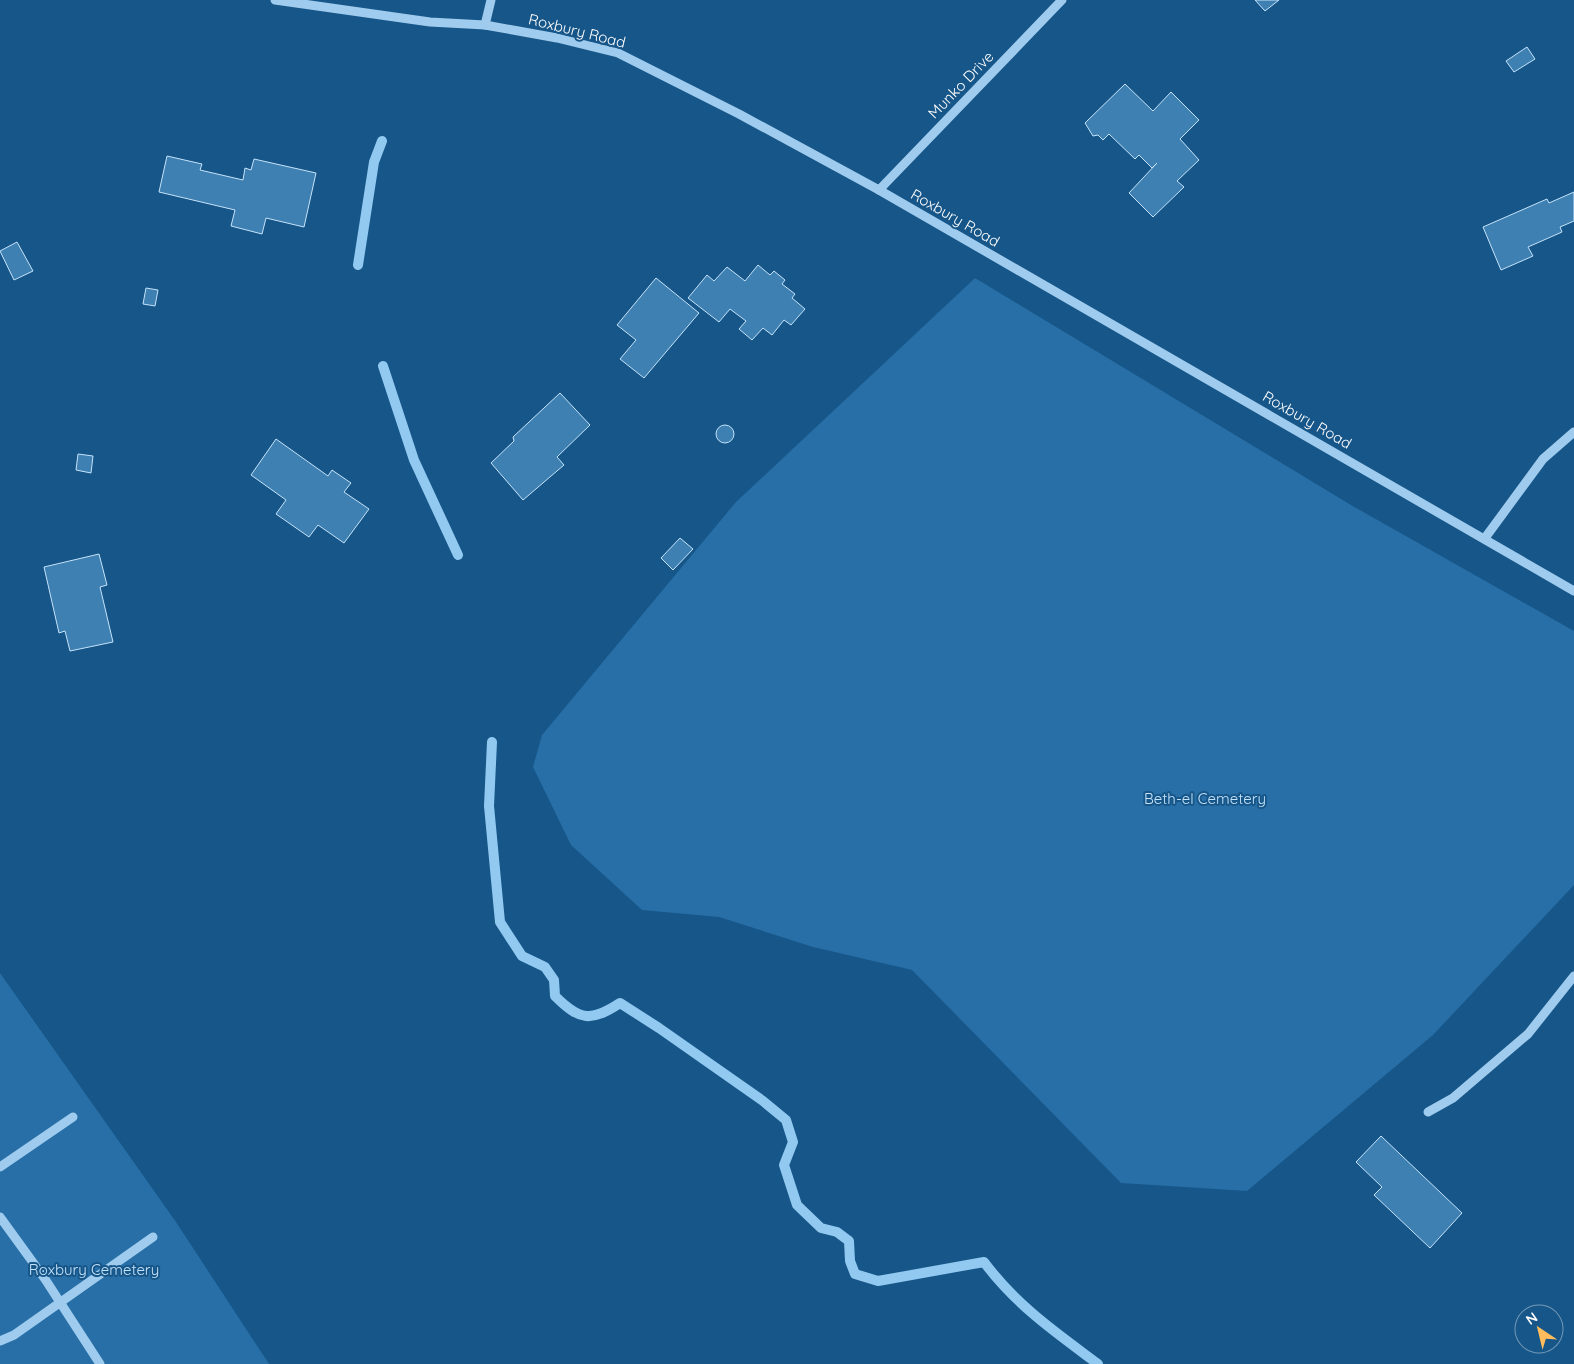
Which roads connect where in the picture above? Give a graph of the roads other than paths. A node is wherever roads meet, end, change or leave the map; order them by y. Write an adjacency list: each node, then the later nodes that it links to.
1 (275, 0): 4 (street, Roxbury Road)
2 (490, 0): 4 (street)
3 (1062, 0): 5 (street, Munko Drive)
4 (484, 25): 5 (street, Roxbury Road)
5 (879, 190): 7 (street, Roxbury Road)
6 (1574, 432): 7 (street)
7 (1485, 538): 8 (street, Roxbury Road)
8 (1574, 591)
9 (1574, 976): 10 (street)
10 (1428, 1112)
11 (74, 1117): 12 (street)
12 (0, 1167)
13 (0, 1216): 15 (street)
14 (153, 1237): 15 (street)
15 (60, 1303): 16 (street); 17 (street)
16 (0, 1340)
17 (100, 1364)

